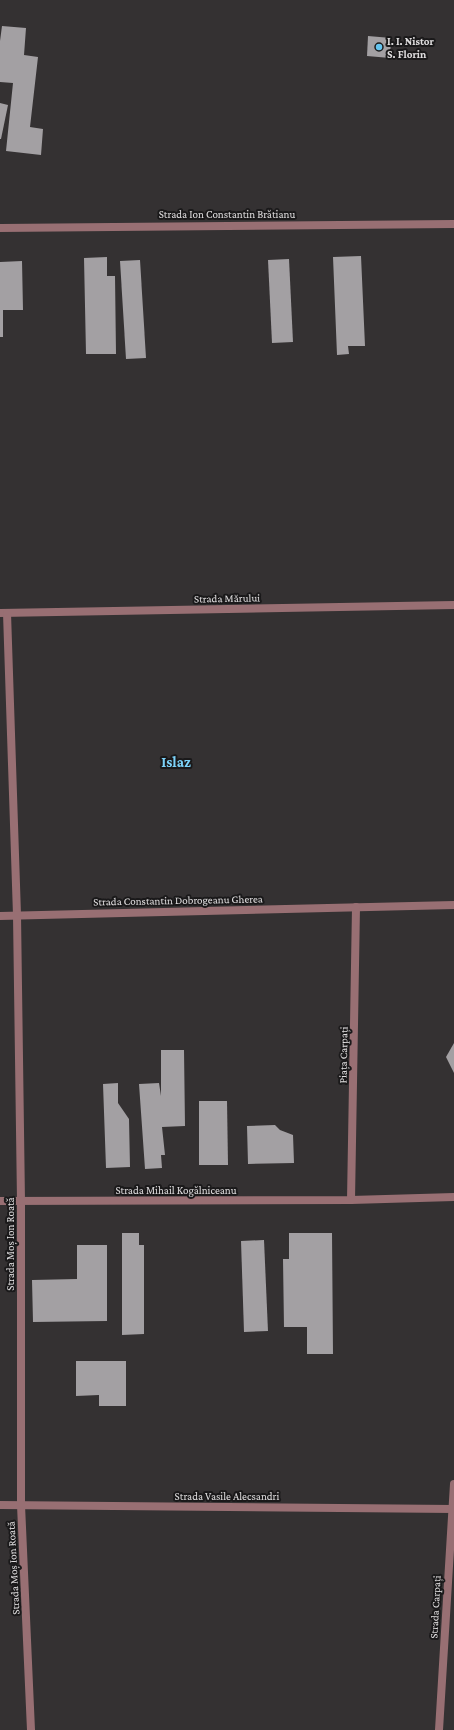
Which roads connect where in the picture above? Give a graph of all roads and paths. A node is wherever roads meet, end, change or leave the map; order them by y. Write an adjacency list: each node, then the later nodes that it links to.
1 (454, 224): 2 (street, Strada Ion Constantin Brătianu)
2 (0, 228)
3 (454, 605): 4 (street, Strada Mărului)
4 (4, 613): 7 (street, Strada Moș Ion Roată)
5 (454, 905): 6 (street)
6 (356, 907): 7 (street, Strada Constantin Dobrogeanu Gherea); 10 (street, Piața Carpați)
7 (17, 915): 8 (street, Strada Constantin Dobrogeanu Gherea); 12 (street, Strada Moș Ion Roată)
8 (0, 916)
9 (454, 1197): 10 (street)
10 (352, 1200): 12 (street, Strada Mihail Kogălniceanu)
11 (0, 1201): 12 (street, Strada Mihail Kogălniceanu)
12 (21, 1201): 15 (street, Strada Moș Ion Roată)
13 (454, 1484): 16 (street, Strada Carpați)
14 (0, 1505): 15 (street, Strada Vasile Alecsandri)
15 (21, 1505): 16 (street, Strada Vasile Alecsandri); 17 (street, Strada Moș Ion Roată)
16 (453, 1508): 18 (street, Strada Carpați)
17 (31, 1730)
18 (439, 1730)

